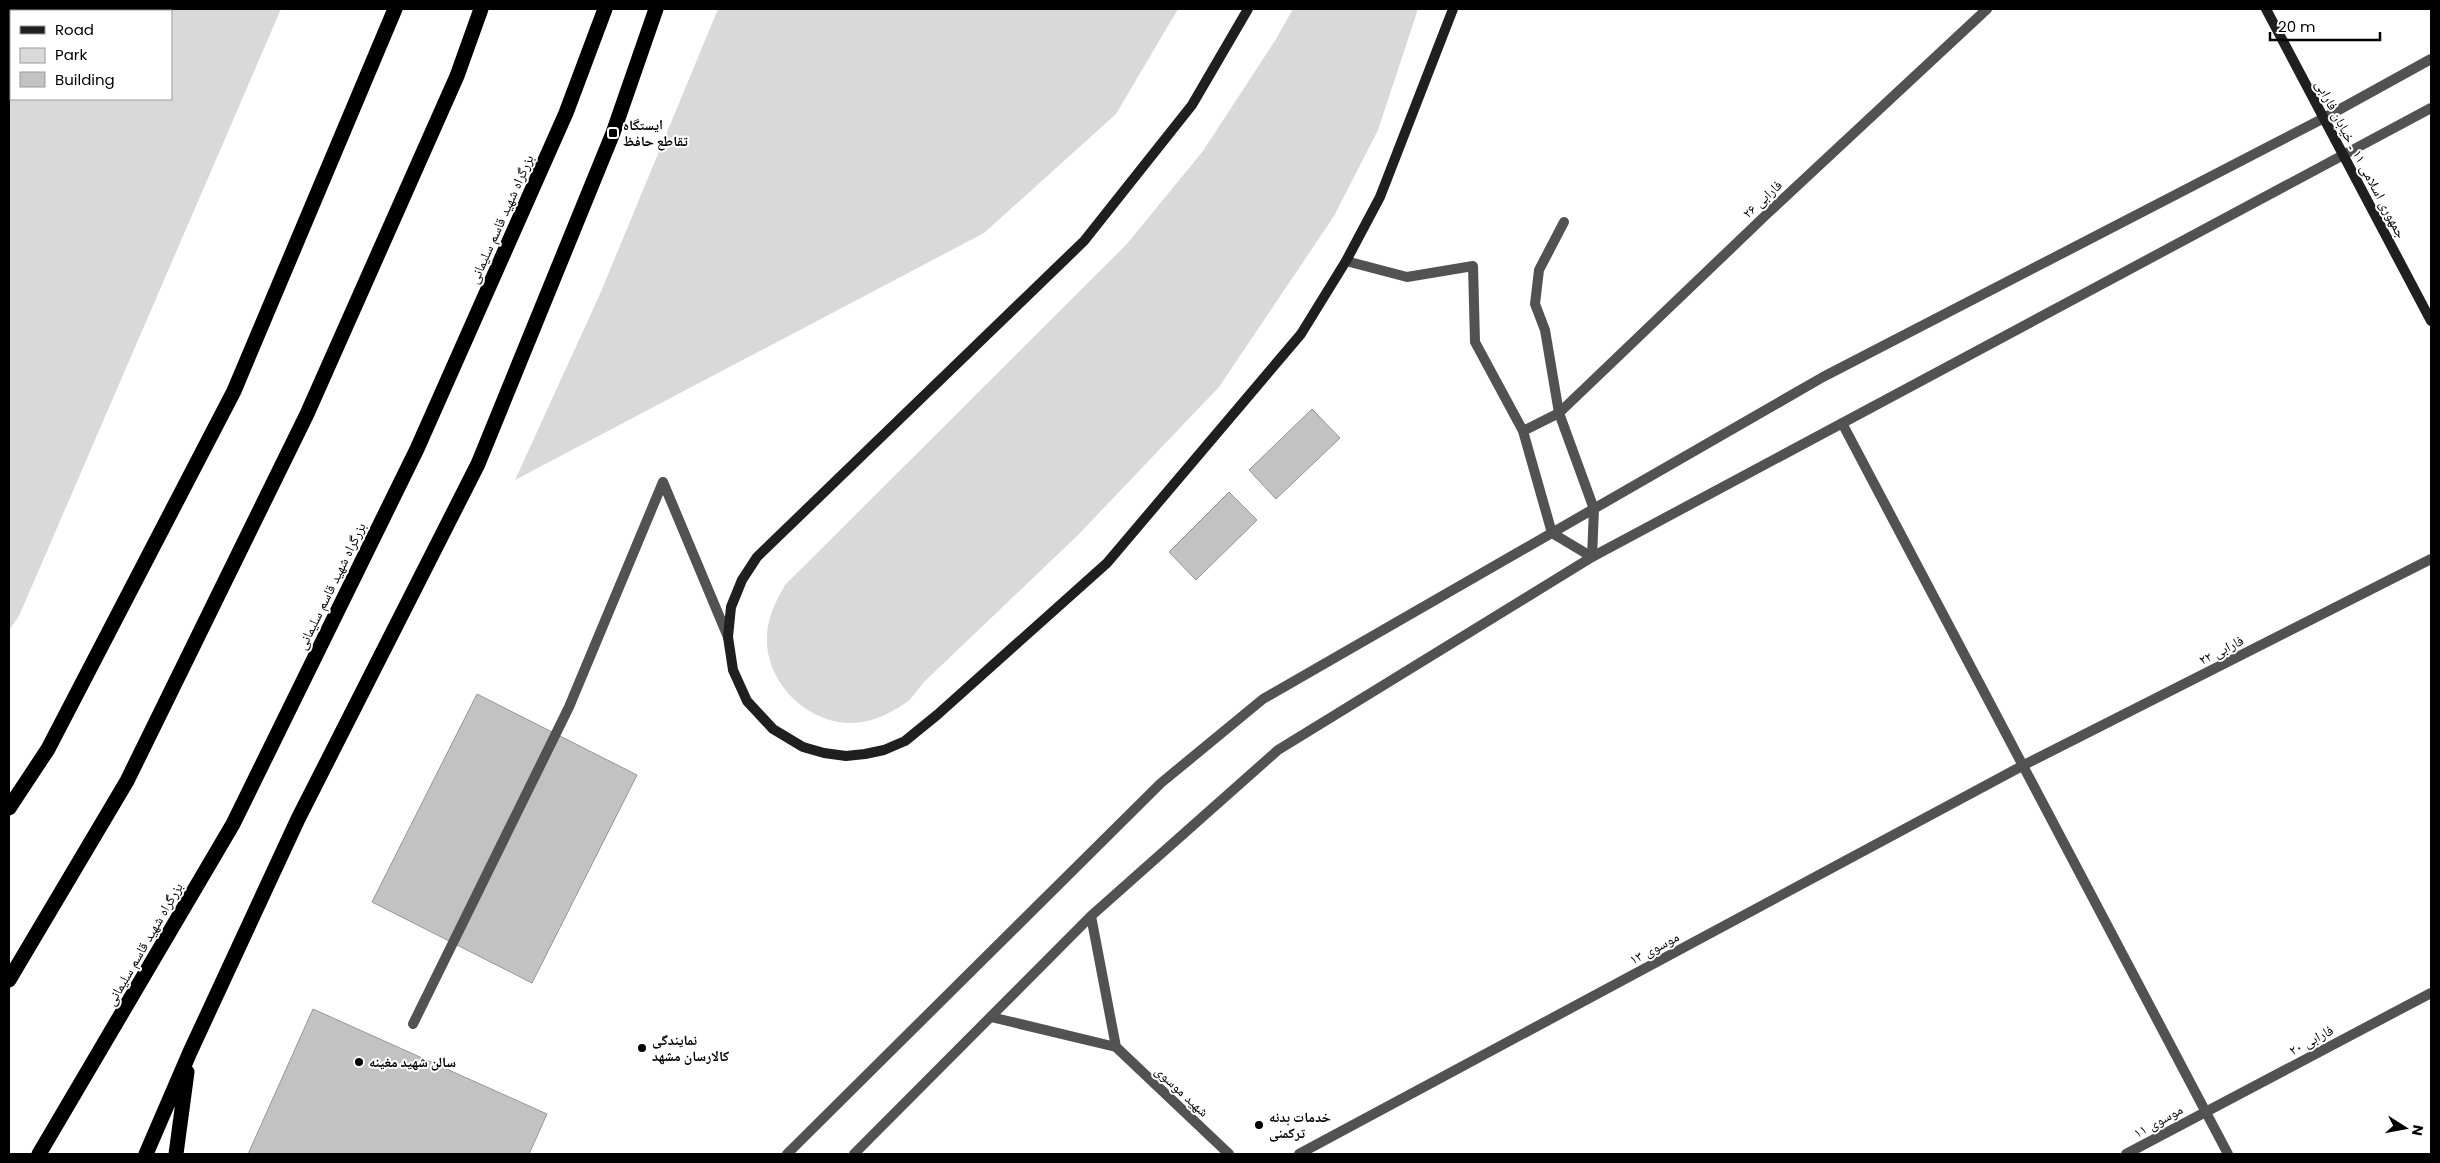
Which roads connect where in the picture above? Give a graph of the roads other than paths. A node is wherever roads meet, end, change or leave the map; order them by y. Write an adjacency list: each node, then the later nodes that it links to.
1 (395, 9): 25 (highway)
2 (481, 9): 27 (highway)
3 (605, 9): 34 (highway, بزرگراه شهید قاسم سلیمانی)
4 (656, 9): 32 (highway)
5 (1248, 9): 23 (main road)
6 (1453, 9): 14 (main road)
7 (1987, 9): 16 (street, فارابی ۲۶)
8 (2266, 9): 11 (main road, جمهوری اسلامی ۱۱ ـ خیابان فارابی)
9 (2431, 59): 11 (street)
10 (2431, 108): 12 (street)
11 (2324, 118): 12 (main road, جمهوری اسلامی ۱۱ ـ خیابان فارابی); 19 (street)
12 (2343, 154): 15 (main road, جمهوری اسلامی ۱۱ ـ خیابان فارابی); 17 (street)
13 (1564, 222): 16 (street)
14 (1346, 261): 18 (street); 23 (main road)
15 (2431, 321)
16 (1559, 413): 18 (street, فارابی ۲۶); 19 (street)
17 (1842, 423): 21 (street); 24 (street)
18 (1523, 431): 20 (street)
19 (1594, 509): 20 (street); 21 (street)
20 (1552, 533): 21 (street); 37 (street)
21 (1592, 557): 26 (street)
22 (2431, 559): 24 (street, فارابی ۲۲)
23 (728, 637): 30 (street)
24 (2022, 766): 33 (street); 40 (street, موسوی ۱۳)
25 (9, 808)
26 (1091, 916): 29 (street); 31 (street)
27 (9, 980)
28 (2431, 993): 33 (street, فارابی ۲۰)
29 (992, 1017): 31 (street); 38 (street)
30 (413, 1024)
31 (1116, 1047): 39 (street, شهید موسوی)
32 (190, 1052): 35 (highway); 36 (highway)
33 (2204, 1112): 41 (street, موسوی ۱۱); 42 (street)
34 (39, 1154)
35 (146, 1154)
36 (176, 1154)
37 (788, 1154)
38 (854, 1154)
39 (1229, 1154)
40 (1299, 1154)
41 (2126, 1154)
42 (2228, 1154)

